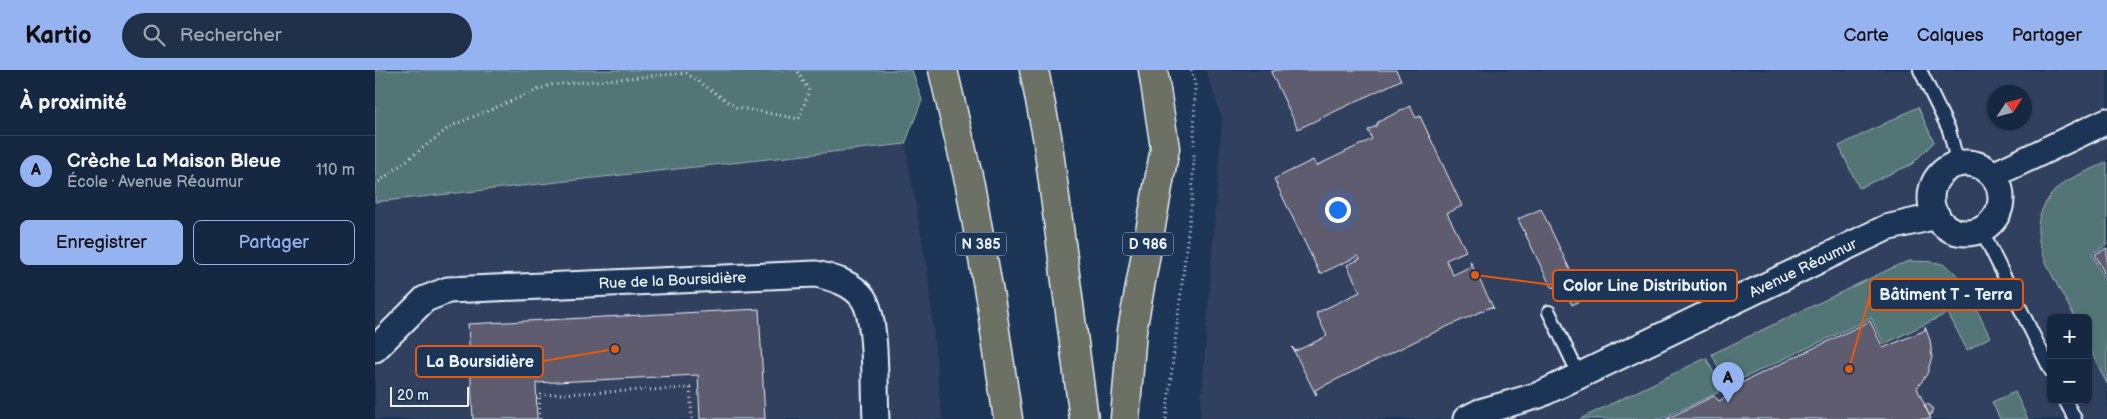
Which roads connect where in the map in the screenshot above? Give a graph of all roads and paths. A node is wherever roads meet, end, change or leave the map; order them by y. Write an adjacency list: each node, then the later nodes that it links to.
1 (797, 70): 10 (path)
2 (943, 70): 22 (main road, N 385)
3 (1034, 70): 23 (main road)
4 (1153, 70): 24 (main road, D 986)
5 (1191, 70): 25 (path)
6 (1920, 70): 8 (lane)
7 (2107, 121): 9 (street)
8 (1958, 164): 9 (street); 11 (street)
9 (1993, 176): 12 (street)
10 (375, 185)
11 (1937, 216): 12 (street); 16 (street, Avenue Réaumur)
12 (1981, 230): 15 (lane)
13 (1549, 312): 16 (lane)
14 (375, 349): 21 (street, Rue de la Boursidière)
15 (2047, 362)
16 (1579, 375): 17 (street, Avenue Réaumur)
17 (1539, 395): 26 (street, Avenue Réaumur); 27 (street, Avenue Réaumur)
18 (2067, 404): 28 (lane)
19 (540, 419): 20 (path)
20 (692, 419)
21 (875, 419)
22 (1008, 419)
23 (1084, 419)
24 (1125, 419)
25 (1166, 419)
26 (1466, 419)
27 (1509, 419)
28 (2075, 419)

